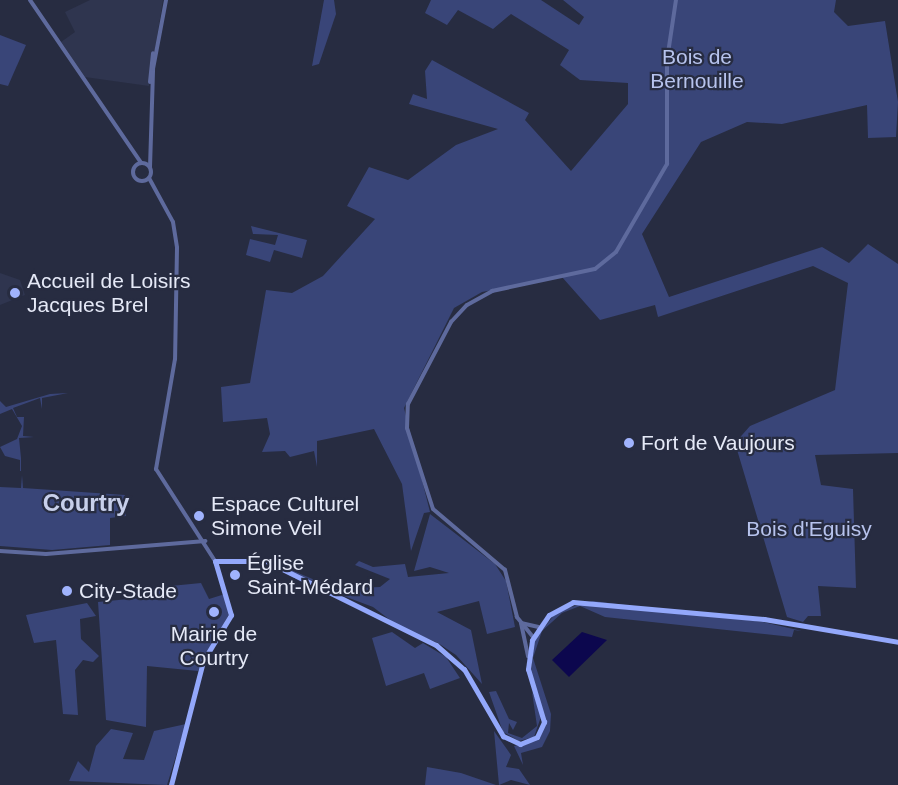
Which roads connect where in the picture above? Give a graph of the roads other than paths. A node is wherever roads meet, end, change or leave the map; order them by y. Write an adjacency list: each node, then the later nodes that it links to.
1 (30, 0): 5 (street)
2 (166, 0): 4 (street)
3 (676, 0): 15 (street)
4 (150, 152): 6 (street); 8 (street)
5 (132, 156): 6 (street); 7 (street)
6 (141, 162): 7 (street); 8 (street)
7 (135, 167): 10 (street)
8 (150, 167): 9 (street)
9 (149, 178): 10 (street); 11 (street)
10 (142, 181): 11 (street)
11 (156, 193): 12 (street)
12 (205, 541): 13 (street); 14 (street)
13 (0, 551)
14 (217, 565): 20 (main road); 21 (main road)
15 (521, 622): 16 (street); 17 (street); 20 (street)
16 (526, 628): 17 (street); 18 (street)
17 (538, 629): 18 (main road); 19 (main road)
18 (533, 637): 20 (main road)
19 (898, 642)
20 (528, 656)
21 (171, 785)

